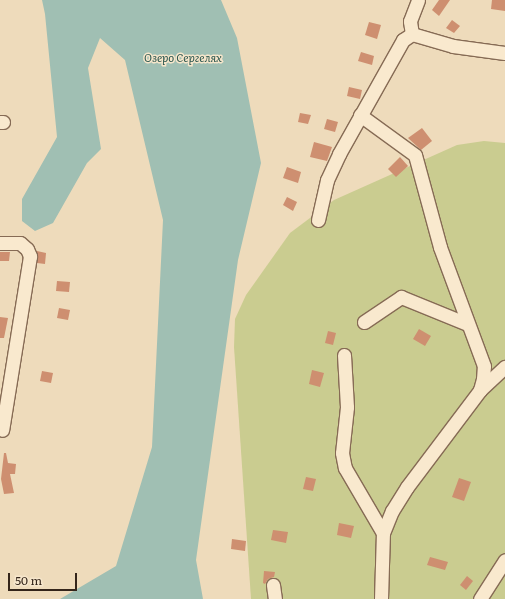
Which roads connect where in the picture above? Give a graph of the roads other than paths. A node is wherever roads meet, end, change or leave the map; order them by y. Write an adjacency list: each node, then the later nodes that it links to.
1 (418, 0): 2 (street)
2 (412, 34): 3 (street); 4 (street)
3 (505, 53)
4 (360, 115): 5 (street); 8 (street)
5 (318, 220)
6 (0, 243): 12 (street)
7 (364, 322): 8 (street)
8 (467, 324): 11 (street)
9 (344, 355): 13 (street)
10 (505, 367): 11 (street)
11 (480, 390): 13 (street)
12 (2, 430)
13 (383, 533): 17 (street)
14 (505, 560): 18 (street)
15 (274, 585): 16 (street)
16 (275, 599)
17 (381, 599)
18 (480, 599)

